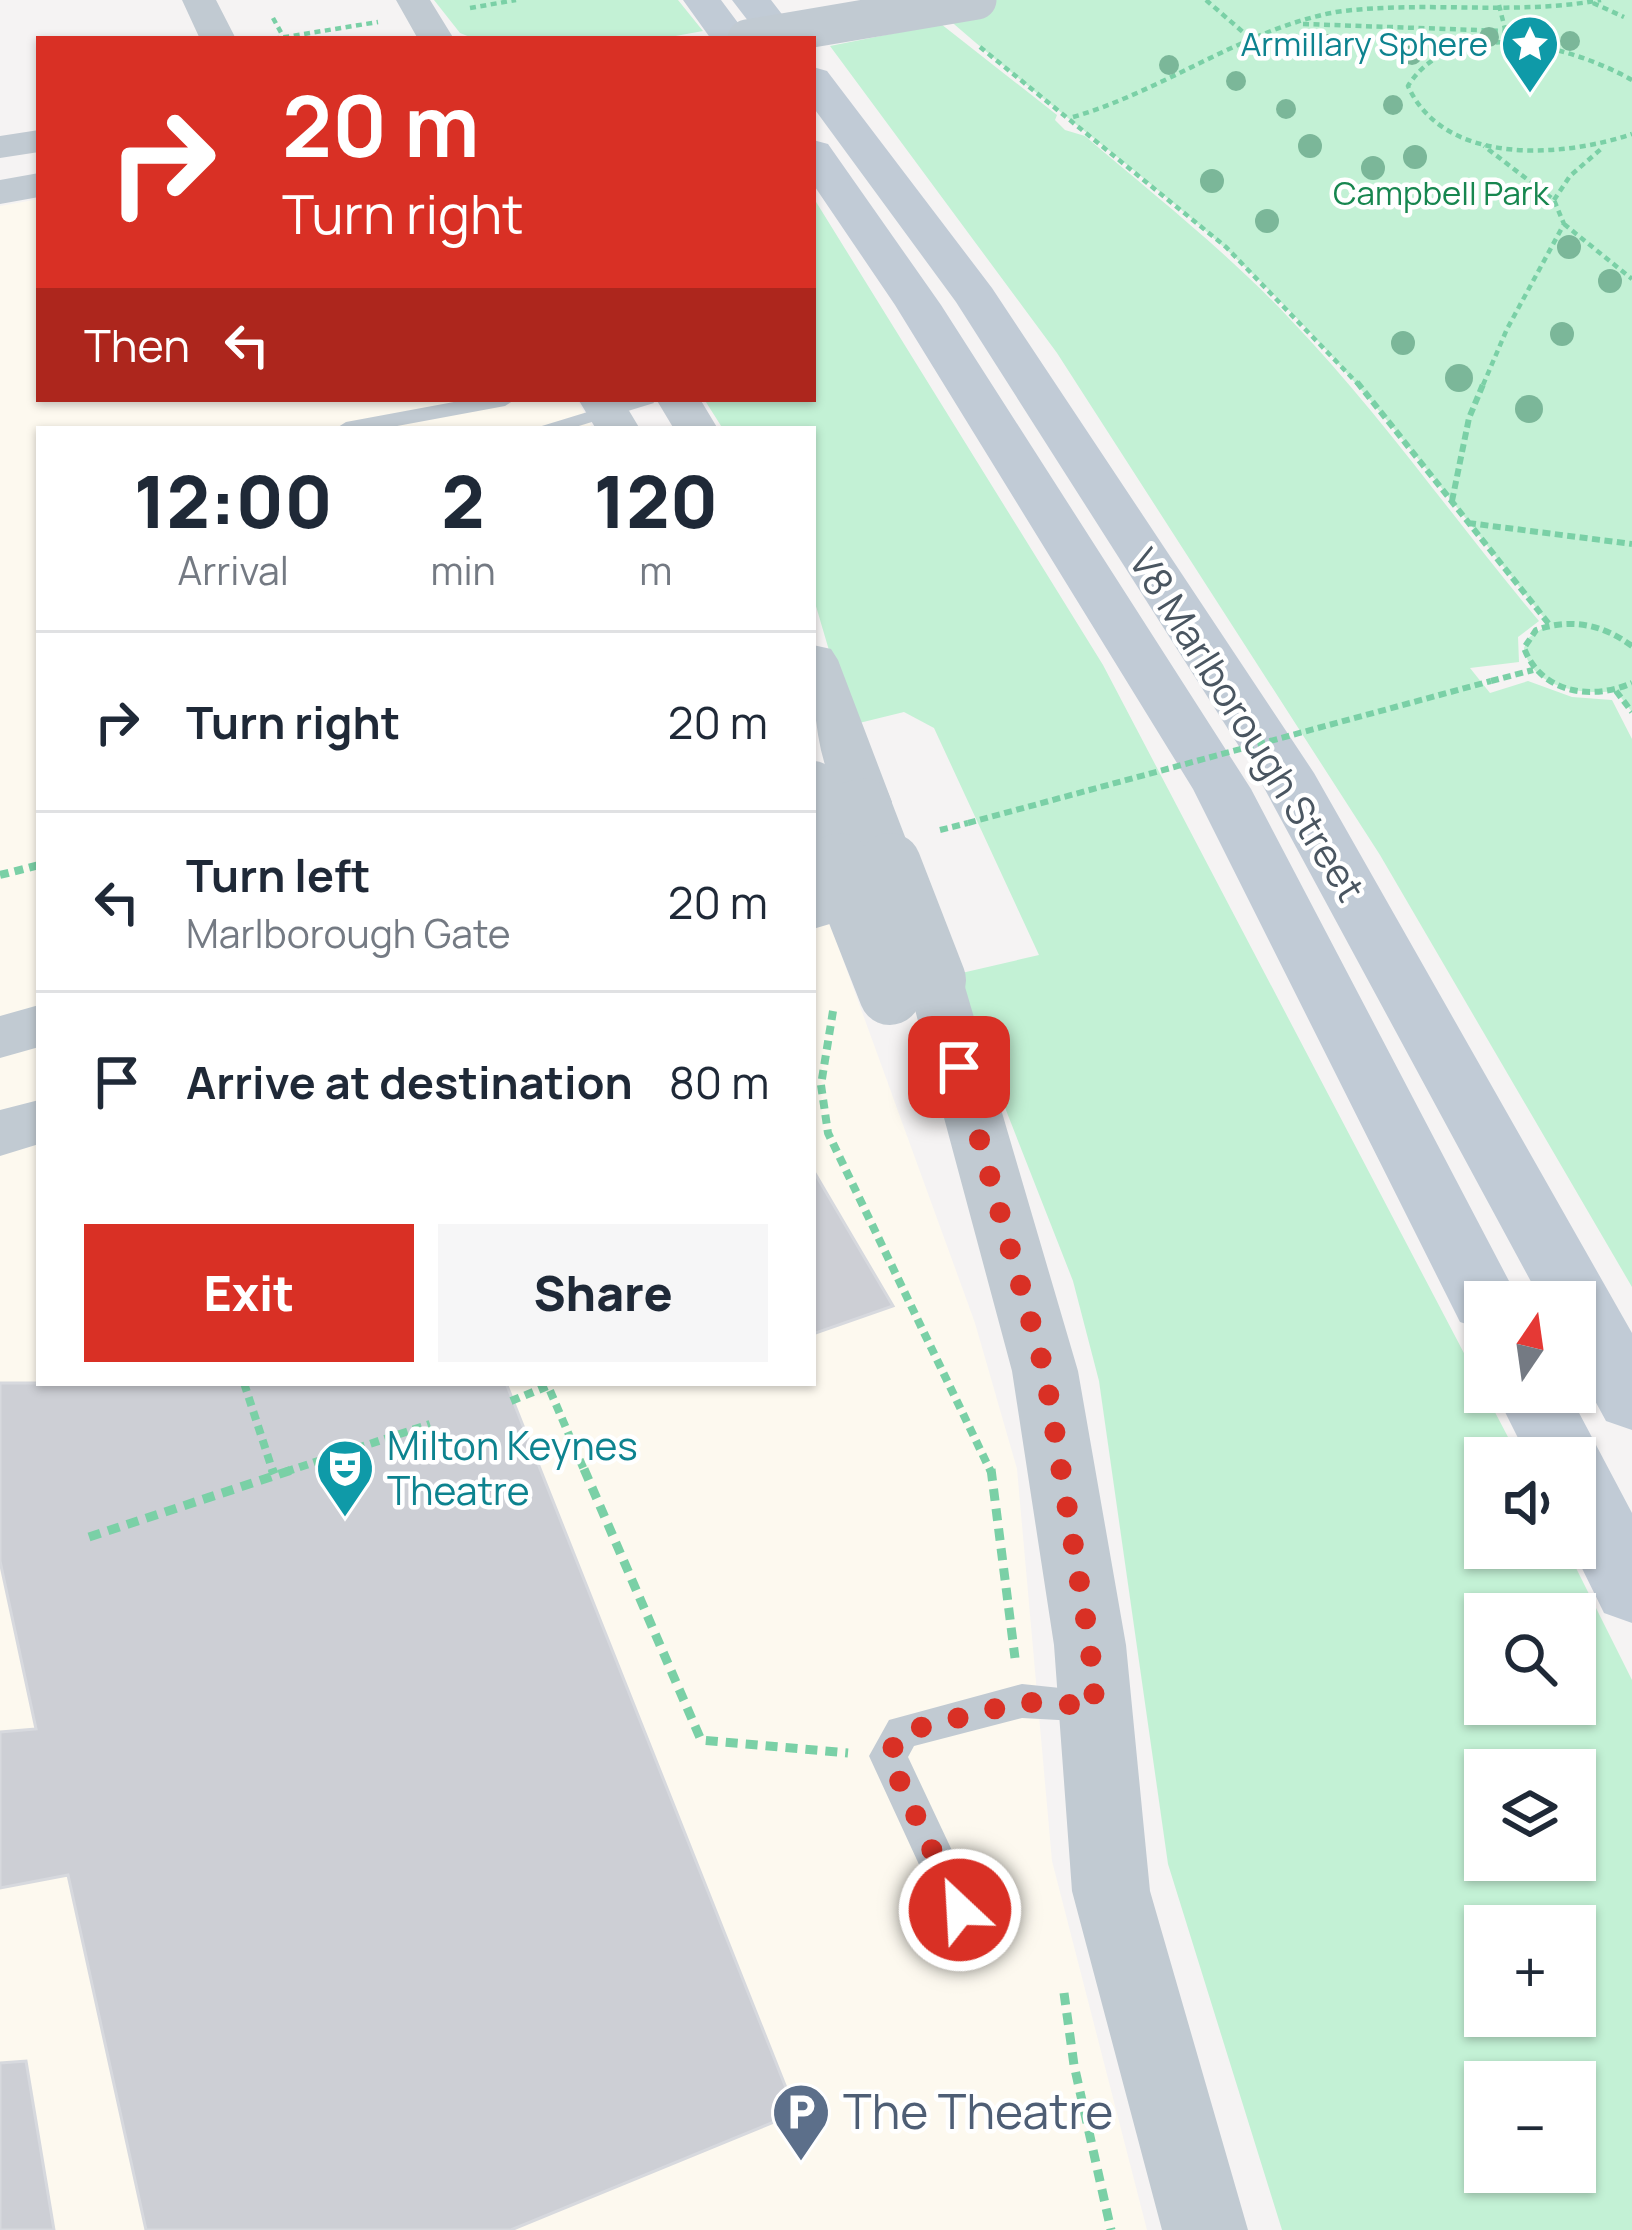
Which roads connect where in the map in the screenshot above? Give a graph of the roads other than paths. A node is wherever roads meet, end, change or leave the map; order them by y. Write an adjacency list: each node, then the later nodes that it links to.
1 (199, 0): 6 (street)
2 (413, 0): 7 (street)
3 (702, 0): 8 (main road)
4 (752, 0): 10 (main road)
5 (977, 0): 9 (street, bridge)
6 (217, 36)
7 (434, 36)
8 (728, 36)
9 (765, 36)
10 (780, 36)
11 (816, 83): 31 (main road, V8 Marlborough Street)
12 (36, 142): 13 (street)
13 (0, 148)
14 (816, 157): 30 (main road, V8 Marlborough Street)
15 (36, 186): 16 (street)
16 (0, 192)
17 (490, 402): 19 (lane)
18 (617, 410): 21 (lane)
19 (423, 415): 20 (lane)
20 (362, 426)
21 (555, 426)
22 (816, 668): 23 (street)
23 (829, 804): 24 (street, bridge); 25 (street, bridge)
24 (832, 904): 25 (street, bridge)
25 (887, 991): 34 (street)
26 (36, 1027): 27 (street)
27 (0, 1036)
28 (36, 1123): 29 (street)
29 (0, 1133)
30 (1474, 1281)
31 (1632, 1400)
32 (1596, 1519): 33 (main road)
33 (1632, 1589)
34 (1058, 1704): 35 (lane); 36 (street)
35 (960, 1910)
36 (1203, 2229)

